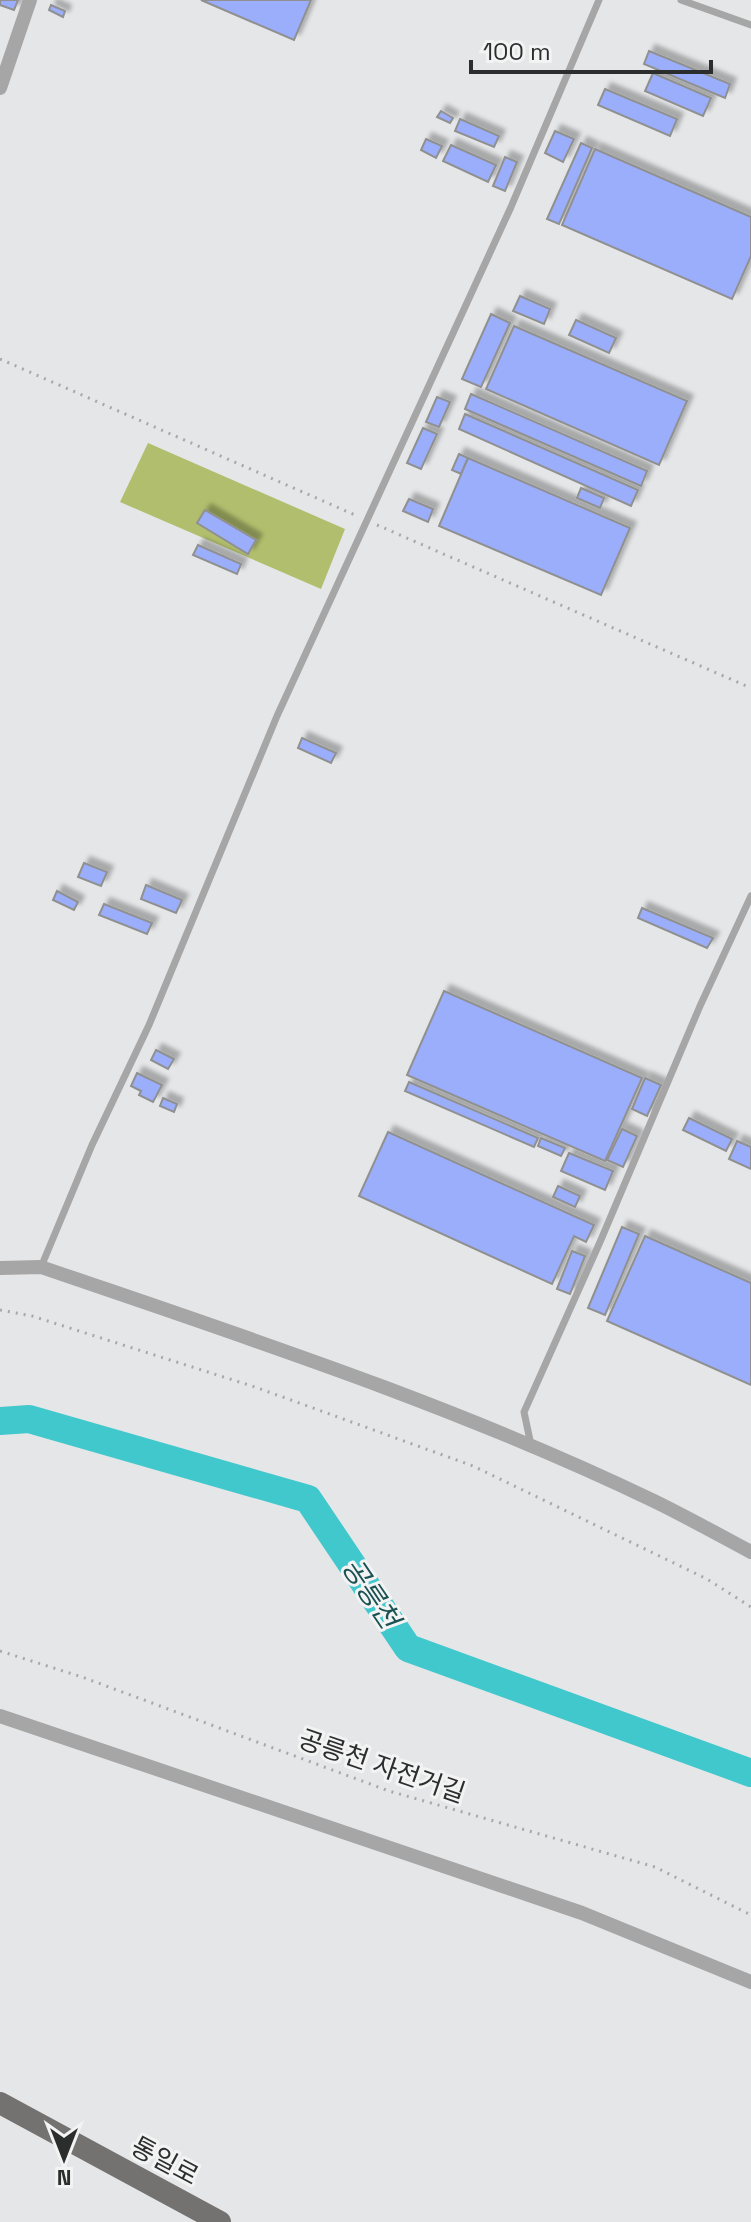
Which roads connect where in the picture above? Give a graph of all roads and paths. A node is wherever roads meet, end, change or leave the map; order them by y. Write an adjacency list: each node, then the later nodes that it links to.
1 (30, 0): 5 (street)
2 (599, 0): 7 (lane)
3 (681, 0): 4 (lane)
4 (751, 25)
5 (0, 88)
6 (751, 896): 10 (lane)
7 (41, 1267): 8 (street); 10 (street)
8 (0, 1268)
9 (0, 1310): 12 (path)
10 (531, 1447): 11 (street)
11 (751, 1552)
12 (751, 1607)
13 (0, 1651): 15 (path, 공릉천 자전거길)
14 (0, 1716): 16 (street)
15 (751, 1915)
16 (751, 1982)
17 (0, 2103): 18 (main road, 통일로)
18 (220, 2222)

